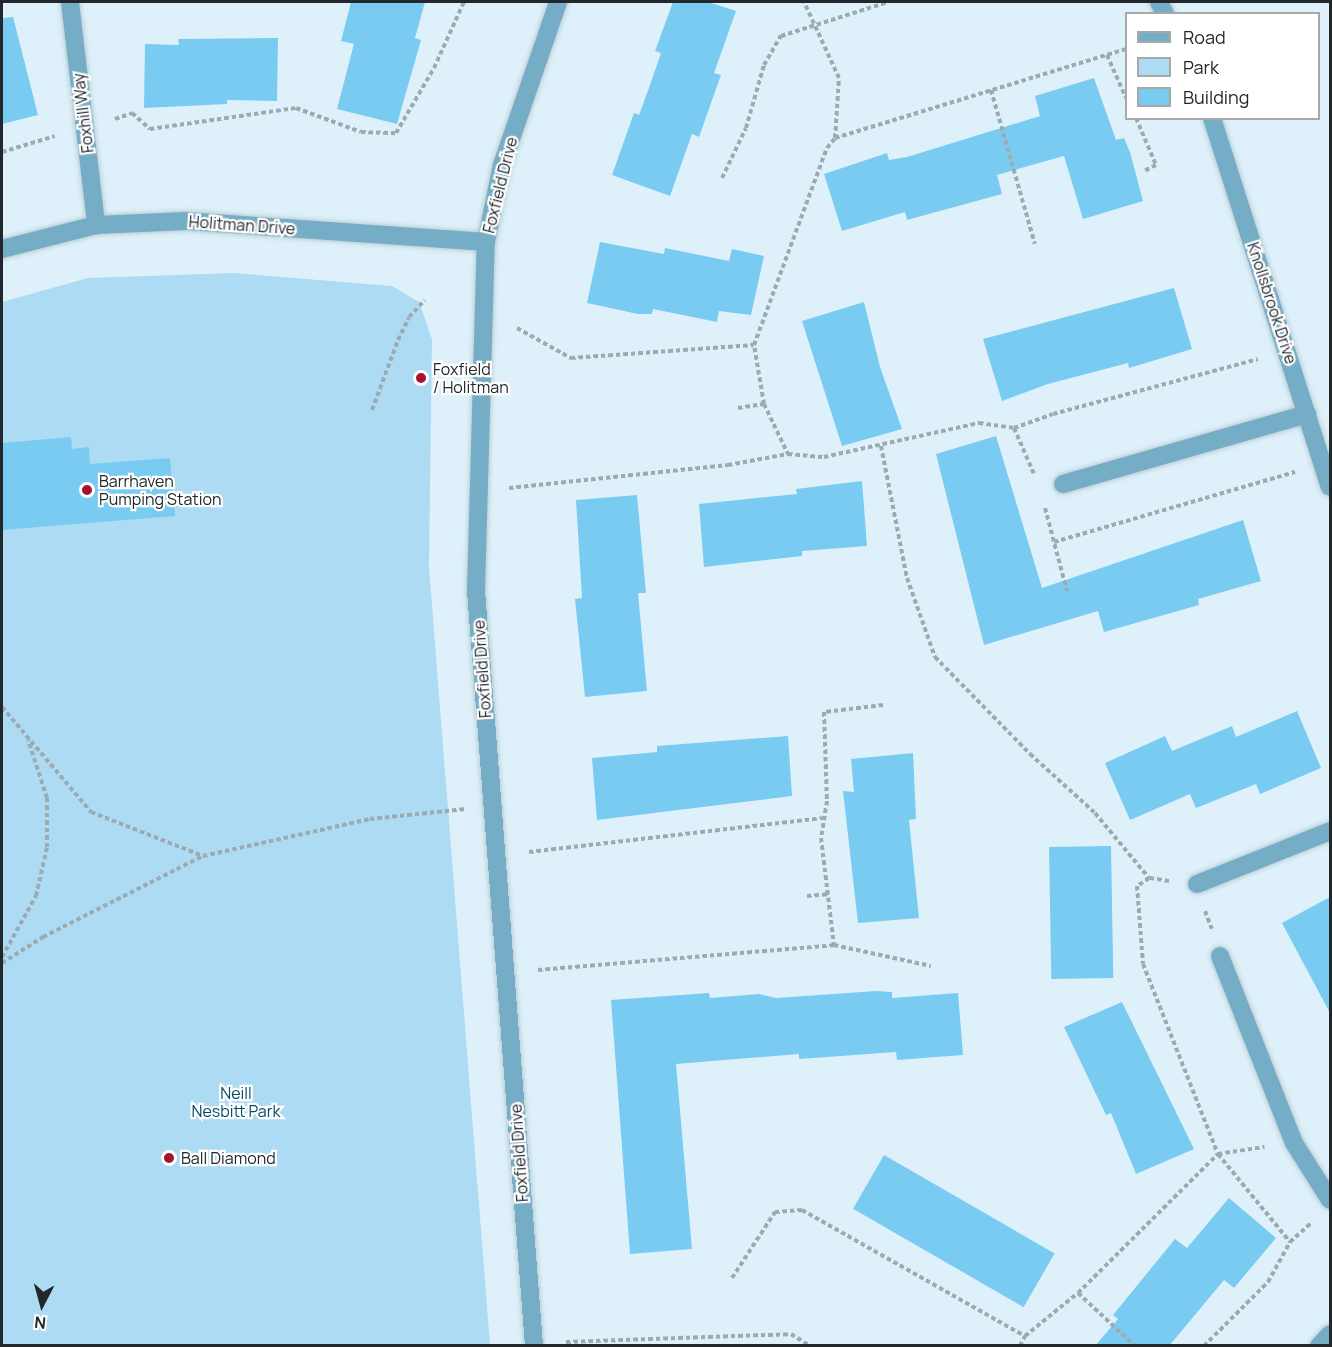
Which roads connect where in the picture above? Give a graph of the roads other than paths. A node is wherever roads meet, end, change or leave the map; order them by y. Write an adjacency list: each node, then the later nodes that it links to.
1 (70, 2): 4 (street, Foxhill Way)
2 (558, 2): 5 (street, Foxfield Drive)
3 (1213, 120): 7 (street, Knollsbrook Drive)
4 (96, 225): 5 (street, Holitman Drive); 6 (street, Holitman Drive)
5 (486, 242): 15 (street, Foxfield Drive)
6 (2, 249)
7 (1307, 414): 8 (street); 9 (street, Knollsbrook Drive)
8 (1063, 484)
9 (1330, 487)
10 (1330, 831): 11 (street)
11 (1197, 884)
12 (1220, 956): 13 (street)
13 (1330, 1200)
14 (1330, 1334): 16 (street)
15 (534, 1346)
16 (1319, 1346)

